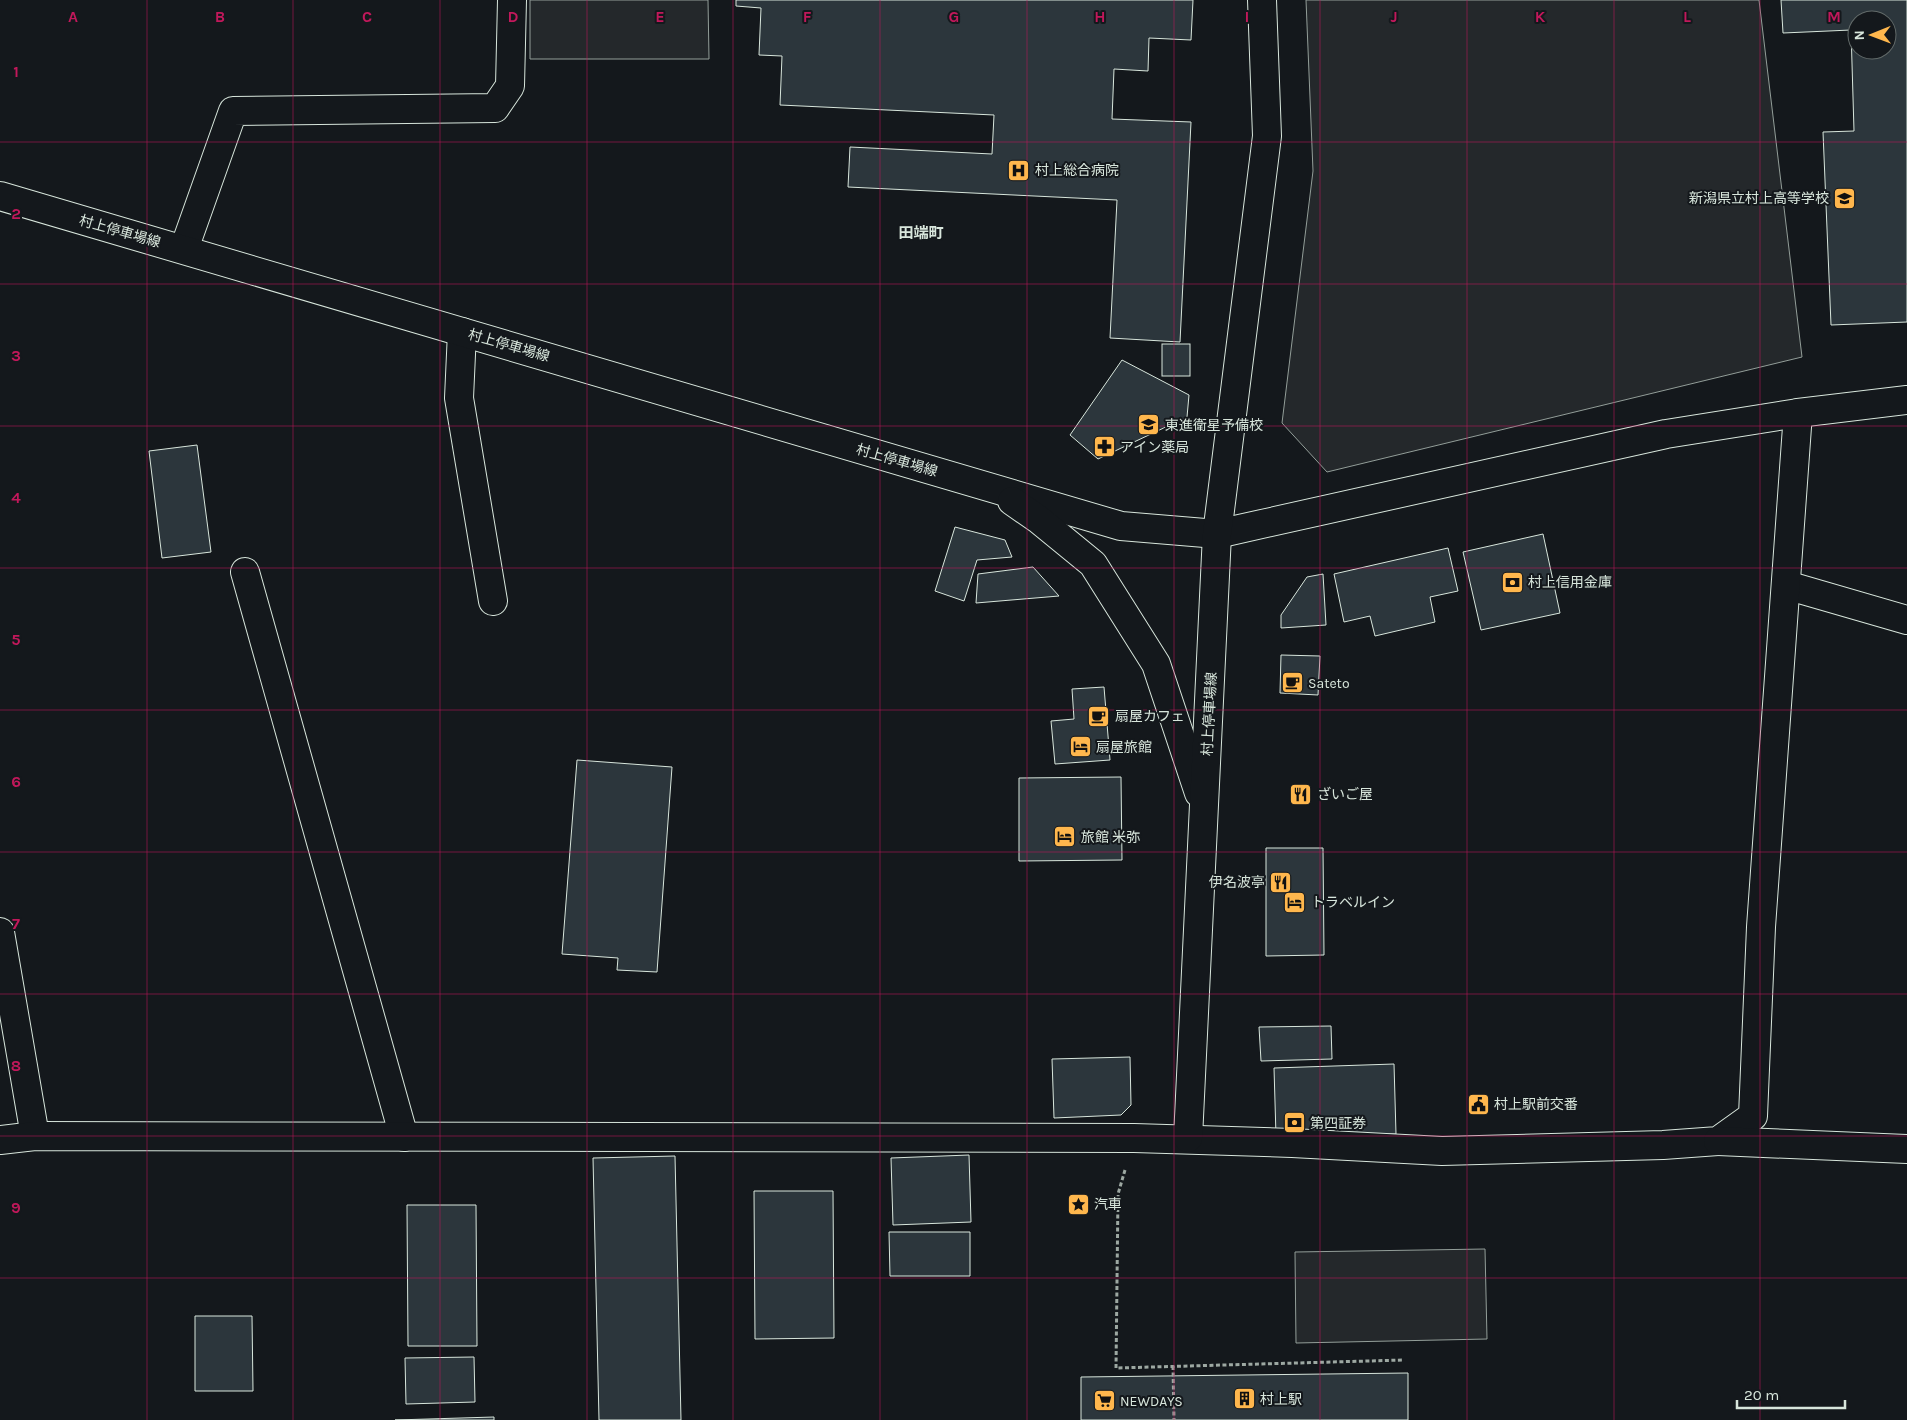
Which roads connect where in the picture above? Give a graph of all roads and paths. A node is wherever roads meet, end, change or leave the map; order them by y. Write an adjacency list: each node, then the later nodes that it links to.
1 (512, 0): 4 (street)
2 (1262, 0): 9 (street)
3 (0, 196): 4 (street, 村上停車場線)
4 (184, 249): 5 (street, 村上停車場線)
5 (462, 332): 8 (street, 村上停車場線); 12 (street)
6 (1907, 400): 7 (street)
7 (1798, 413): 9 (street); 11 (street)
8 (994, 489): 9 (street, 村上停車場線); 14 (street)
9 (1218, 534): 14 (street, 村上停車場線)
10 (245, 572): 17 (street)
11 (1786, 585): 13 (street); 21 (street)
12 (493, 601)
13 (1907, 620)
14 (1204, 809): 19 (street, 村上停車場線)
15 (0, 932): 16 (street)
16 (35, 1136): 17 (street); 20 (street)
17 (404, 1137): 18 (street)
18 (1134, 1138): 19 (street); 24 (path)
19 (1188, 1138): 21 (street)
20 (0, 1140)
21 (1718, 1141): 22 (street)
22 (1907, 1149)
23 (1404, 1360): 24 (path)
24 (1172, 1366): 25 (path)
25 (1174, 1420)

